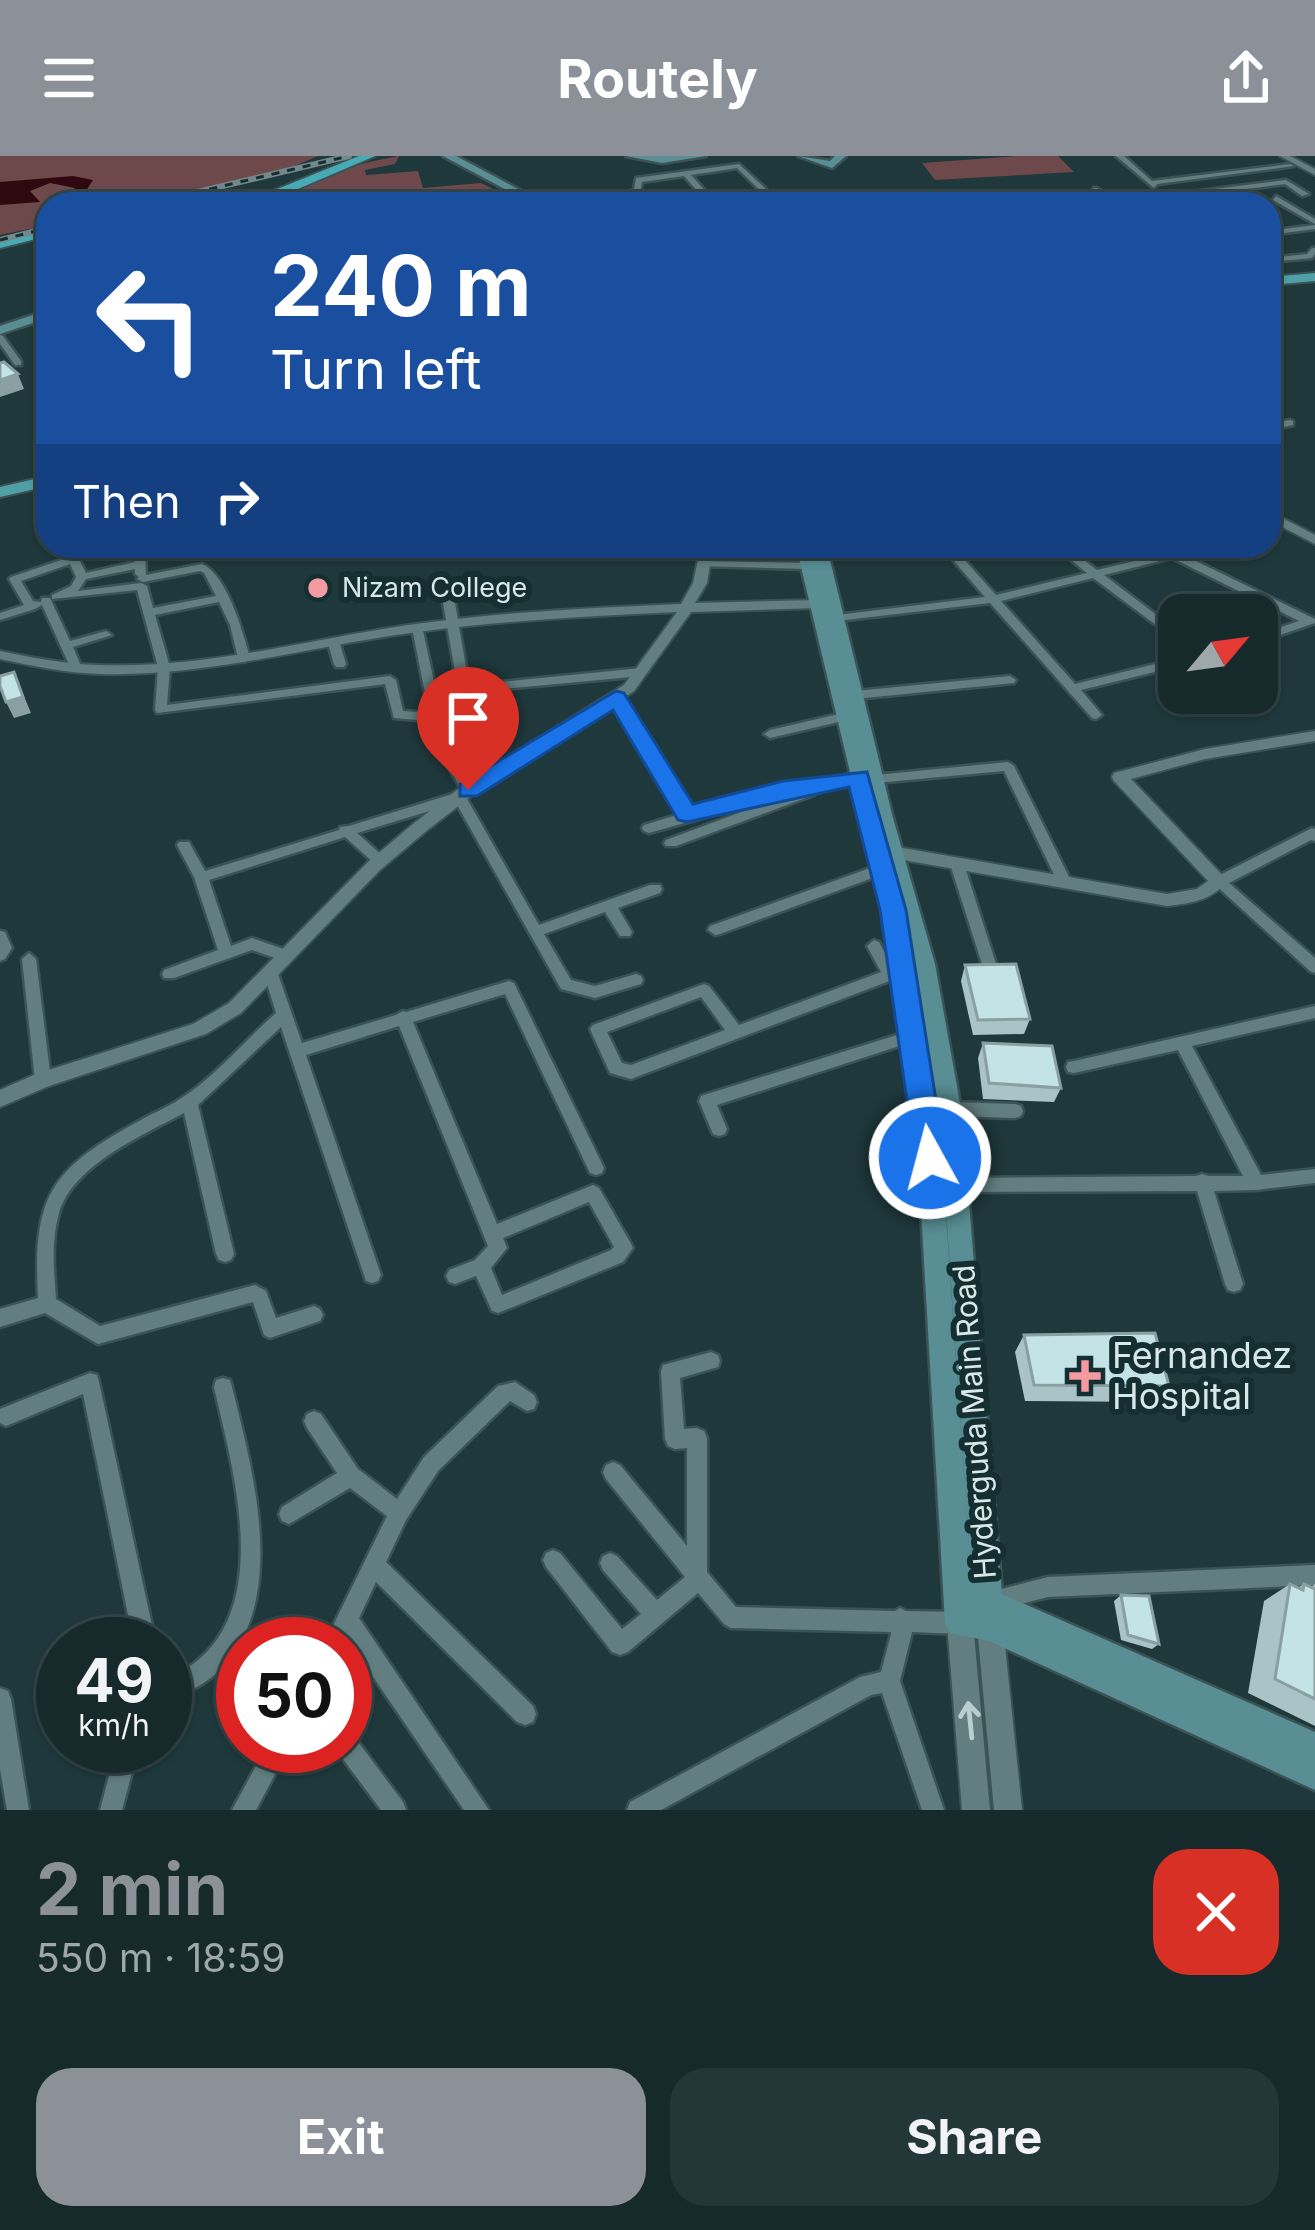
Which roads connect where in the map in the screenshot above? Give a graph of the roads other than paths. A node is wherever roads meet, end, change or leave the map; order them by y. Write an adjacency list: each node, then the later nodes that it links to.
1 (333, 156): 17 (highway)
2 (369, 156): 17 (highway)
3 (448, 156): 22 (main road)
4 (467, 156): 23 (main road)
5 (631, 156): 11 (main road)
6 (701, 156): 10 (main road)
7 (803, 156): 8 (main road)
8 (841, 156)
9 (1120, 156): 18 (street)
10 (686, 157): 11 (main road)
11 (650, 159): 16 (street)
12 (1287, 161): 14 (street); 15 (street)
13 (685, 172): 16 (street); 25 (street); 26 (street)
14 (1252, 172): 18 (street); 29 (street)
15 (1315, 172)
16 (667, 175): 24 (street)
17 (283, 180): 20 (highway); 21 (highway)
18 (1150, 183): 28 (street)
19 (1094, 190): 27 (street)
20 (255, 192)
21 (274, 192)
22 (518, 192)
23 (531, 192)
24 (633, 192)
25 (702, 192)
26 (766, 192)
27 (1097, 192)
28 (1162, 192)
29 (1217, 192)
30 (1281, 201): 31 (street)
31 (1291, 207): 32 (street); 33 (street)
32 (1281, 208)
33 (1315, 225): 34 (street)
34 (1281, 230)
35 (36, 232): 36 (highway)
36 (0, 241)
37 (1315, 250): 38 (street)
38 (1281, 259)
39 (1315, 279): 40 (main road)
40 (1281, 280)
41 (36, 319): 42 (main road)
42 (0, 334): 43 (street)
43 (18, 363)
44 (1290, 423): 45 (street)
45 (1281, 425)
46 (36, 488): 47 (main road)
47 (0, 496)
48 (1281, 522): 49 (street)
49 (1315, 540)
50 (141, 558): 58 (street)
51 (704, 558): 69 (street)
52 (814, 558): 70 (main road, Hyderguda Main Road)
53 (956, 558): 67 (street)
54 (1073, 558): 60 (street)
55 (1161, 558): 60 (street)
56 (1183, 558): 73 (street)
57 (73, 560): 59 (street); 61 (street)
58 (139, 565): 59 (street); 62 (street)
59 (82, 577): 66 (street)
60 (1094, 577): 67 (street); 74 (street)
61 (15, 579): 63 (street); 68 (street)
62 (142, 582): 65 (street); 66 (street); 71 (street)
63 (0, 584)
64 (447, 592): 76 (street)
65 (223, 598): 71 (street); 82 (street)
66 (51, 599): 68 (street); 80 (street)
67 (989, 600): 70 (street); 89 (street)
68 (31, 607): 72 (street)
69 (684, 608): 70 (street); 76 (street); 87 (street)
70 (827, 611): 91 (main road, Hyderguda Main Road); 95 (main road, Hyderguda Main Road)
71 (147, 614): 85 (street)
72 (0, 617)
73 (1312, 620): 77 (street)
74 (1158, 623)
75 (418, 628): 76 (street); 79 (street); 94 (street)
76 (455, 628): 90 (street)
77 (1278, 632)
78 (106, 635): 80 (street)
79 (334, 644): 82 (street); 83 (street)
80 (67, 645): 84 (street)
81 (0, 655): 84 (street)
82 (244, 658): 85 (street)
83 (340, 664)
84 (75, 666): 85 (street)
85 (164, 667): 94 (street)
86 (1158, 667): 89 (street)
87 (642, 673): 90 (street); 92 (street)
88 (1010, 680): 91 (street)
89 (1071, 688): 93 (street)
90 (464, 689): 99 (street)
91 (855, 694): 98 (main road, Hyderguda Main Road)
92 (616, 698): 99 (street); 101 (street)
93 (1096, 715)
94 (434, 717): 100 (street)
95 (843, 717): 96 (street); 98 (main road, Hyderguda Main Road)
96 (770, 734)
97 (1315, 736): 112 (street)
98 (860, 779): 101 (street); 105 (street); 107 (main road, Hyderguda Main Road); 111 (street)
99 (485, 780): 100 (street)
100 (464, 794): 103 (street); 108 (street); 116 (street)
101 (687, 814): 102 (street)
102 (650, 828)
103 (345, 830): 108 (street); 110 (street)
104 (1315, 836): 112 (street)
105 (671, 843)
106 (184, 845): 110 (street)
107 (883, 856): 109 (street); 115 (street); 126 (main road, Hyderguda Main Road); 141 (main road, Hyderguda Main Road)
108 (380, 861): 122 (street)
109 (957, 864): 111 (street); 124 (street)
110 (201, 877): 120 (street)
111 (1064, 881): 112 (street)
112 (1219, 882): 125 (street)
113 (655, 890): 114 (street)
114 (609, 906): 116 (street); 117 (street)
115 (715, 930)
116 (537, 931): 129 (street)
117 (625, 932)
118 (0, 936): 121 (street)
119 (874, 946): 126 (street)
120 (226, 952): 122 (street); 127 (street)
121 (0, 955)
122 (287, 956): 128 (street)
123 (29, 959): 138 (street)
124 (989, 964)
125 (1315, 967)
126 (897, 972): 133 (street); 134 (main road, Hyderguda Main Road)
127 (169, 974)
128 (271, 974): 130 (street); 138 (street)
129 (636, 980)
130 (286, 1012): 136 (street); 140 (street)
131 (1315, 1012): 135 (street)
132 (403, 1017): 136 (street); 144 (street); 149 (street)
133 (736, 1033): 133 (street)
134 (913, 1036): 143 (street); 173 (main road, Hyderguda Main Road)
135 (1184, 1044): 137 (street); 147 (street)
136 (298, 1051): 152 (street)
137 (1074, 1067)
138 (43, 1080): 139 (street)
139 (0, 1099)
140 (189, 1101): 150 (street); 155 (street)
141 (950, 1109): 142 (street); 148 (main road, Hyderguda Main Road)
142 (1015, 1111)
143 (719, 1129)
144 (596, 1168)
145 (1315, 1176): 147 (street)
146 (1202, 1181): 147 (street); 148 (street); 154 (street)
147 (1256, 1183)
148 (959, 1185): 173 (main road, Hyderguda Main Road)
149 (493, 1234): 151 (street); 151 (street)
150 (225, 1254)
151 (481, 1266): 153 (street)
152 (372, 1276)
153 (454, 1276)
154 (1234, 1284)
155 (47, 1304): 156 (street); 157 (street)
156 (314, 1315)
157 (0, 1318)
158 (711, 1361): 171 (street)
159 (223, 1387): 178 (street)
160 (527, 1402): 165 (street)
161 (6, 1416): 174 (street)
162 (314, 1421): 164 (street)
163 (613, 1472): 171 (street)
164 (351, 1476): 165 (street); 166 (street)
165 (399, 1513): 169 (street)
166 (289, 1514)
167 (553, 1560): 172 (street)
168 (610, 1563): 172 (street)
169 (373, 1564): 175 (street); 181 (street)
170 (1315, 1576): 173 (street)
171 (697, 1581): 172 (street); 176 (street)
172 (655, 1614)
173 (967, 1614): 176 (street); 182 (main road); 186 (main road); 194 (street, Hyderguda Main Road, one-way to 173); 195 (street, Hyderguda Main Road)
174 (139, 1617)
175 (348, 1617)
176 (900, 1618): 179 (street)
177 (372, 1656): 191 (street)
178 (192, 1679)
179 (889, 1681): 192 (street); 193 (street)
180 (0, 1699): 187 (street)
181 (525, 1714)
182 (1315, 1748)
183 (121, 1773): 188 (street)
184 (264, 1773): 189 (street)
185 (367, 1773): 190 (street)
186 (1315, 1774)
187 (18, 1810)
188 (111, 1810)
189 (243, 1810)
190 (395, 1810)
191 (478, 1810)
192 (638, 1810)
193 (932, 1810)
194 (976, 1810)
195 (1008, 1810)

